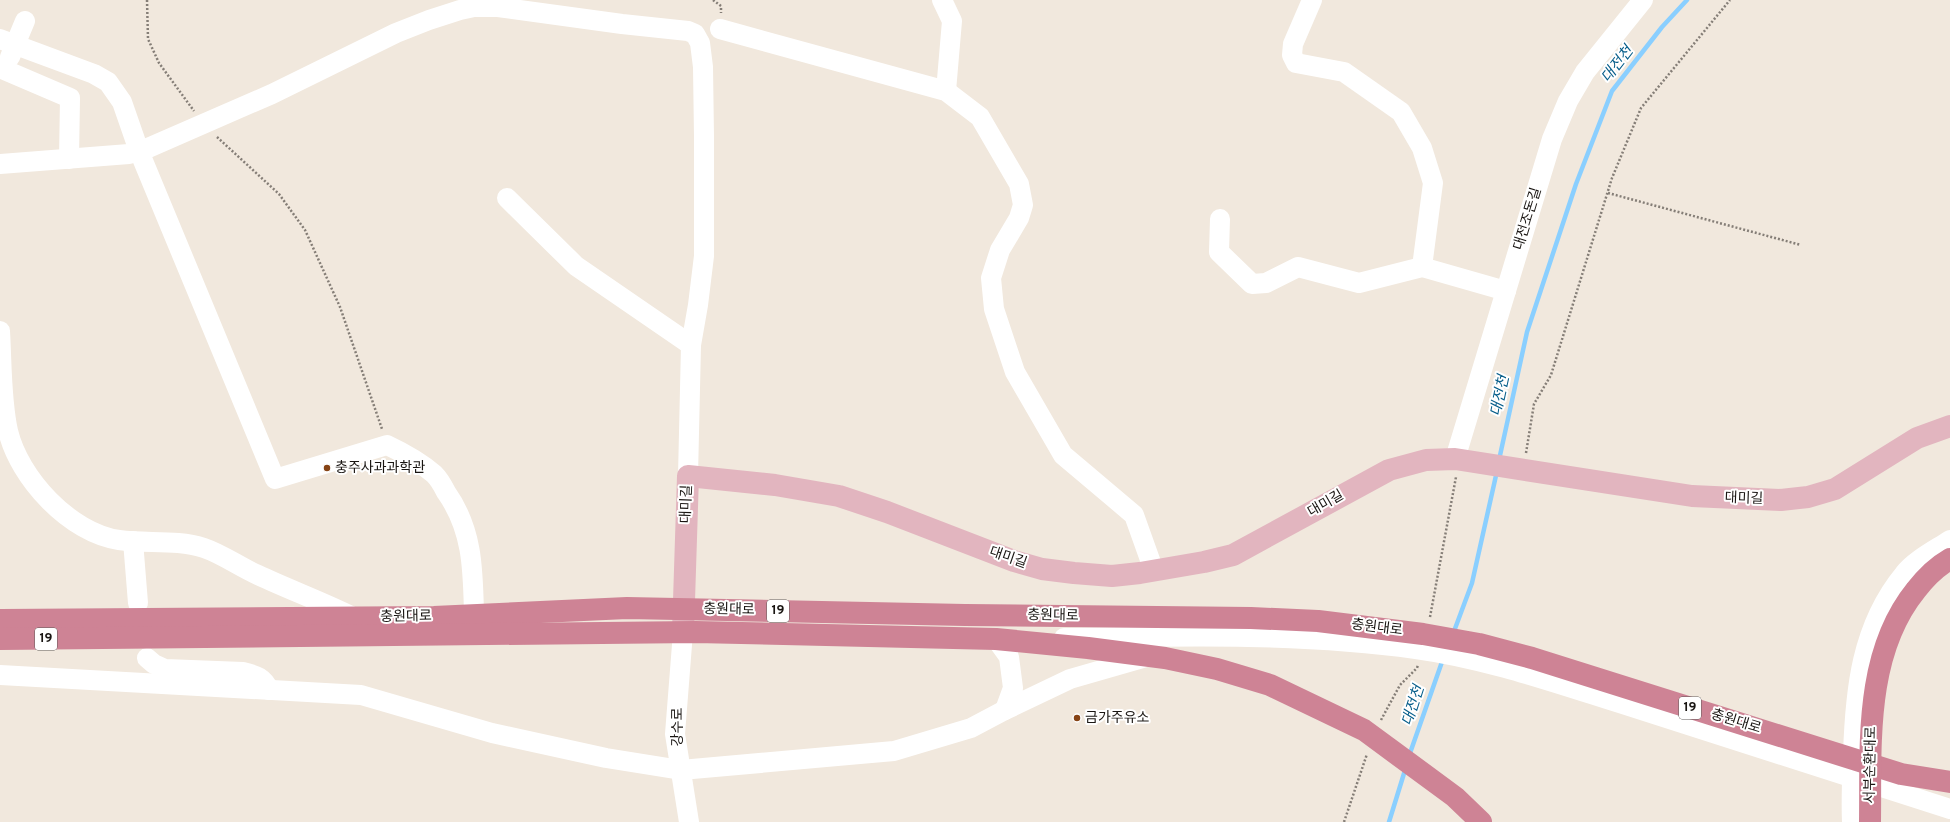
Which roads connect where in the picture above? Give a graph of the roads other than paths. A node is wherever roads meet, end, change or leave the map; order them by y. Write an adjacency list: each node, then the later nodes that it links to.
1 (942, 0): 8 (street)
2 (1312, 0): 14 (street)
3 (1643, 0): 15 (street, 대전조돈길)
4 (25, 21): 6 (street)
5 (720, 29): 8 (street)
6 (8, 42): 7 (street); 9 (street)
7 (2, 68): 10 (street)
8 (946, 91): 24 (street)
9 (139, 151): 10 (street); 17 (street); 26 (street)
10 (69, 159): 11 (street)
11 (0, 164)
12 (508, 198): 17 (street)
13 (1220, 219): 14 (street)
14 (1422, 268): 15 (street)
15 (1506, 291): 19 (street, 대전조돈길)
16 (0, 331): 22 (street)
17 (691, 345): 20 (street)
18 (1950, 426): 19 (main road, 대미길)
19 (1462, 460): 24 (main road, 대미길)
20 (688, 476): 24 (main road, 대미길); 25 (main road, 대미길)
21 (1950, 540): 40 (street)
22 (133, 541): 27 (street); 29 (street)
23 (1950, 559): 40 (highway, 서부순환대로)
24 (1154, 571)
25 (684, 609): 26 (highway, 충원대로 / 19); 31 (main road, 대미길); 34 (highway, 충원대로 / 19)
26 (474, 615): 27 (highway, 충원대로 / 19)
27 (355, 618): 29 (highway, 충원대로 / 19)
28 (0, 620): 30 (highway, 19)
29 (135, 621): 30 (highway, 19); 31 (highway, 충원대로 / 19)
30 (90, 629): 32 (highway, 19)
31 (683, 632): 33 (highway, 충원대로 / 19); 42 (street, 강수로)
32 (0, 639)
33 (996, 639): 34 (street); 36 (highway, 충원대로); 41 (street)
34 (1420, 641): 35 (highway, 충원대로 / 19)
35 (1476, 653): 43 (highway, 충원대로 / 19); 46 (street, 충원대로)
36 (1150, 656): 41 (street); 48 (highway, 충원대로)
37 (147, 658): 39 (street)
38 (0, 675): 39 (street)
39 (269, 690): 42 (street)
40 (1864, 707): 49 (street); 50 (highway, 서부순환대로)
41 (1005, 710): 42 (street)
42 (681, 770): 47 (street, 강수로)
43 (1901, 774): 44 (highway); 45 (street, 충원대로)
44 (1950, 782)
45 (1950, 790)
46 (1950, 809)
47 (689, 822)
48 (1481, 822)
49 (1852, 822)
50 (1870, 822)

